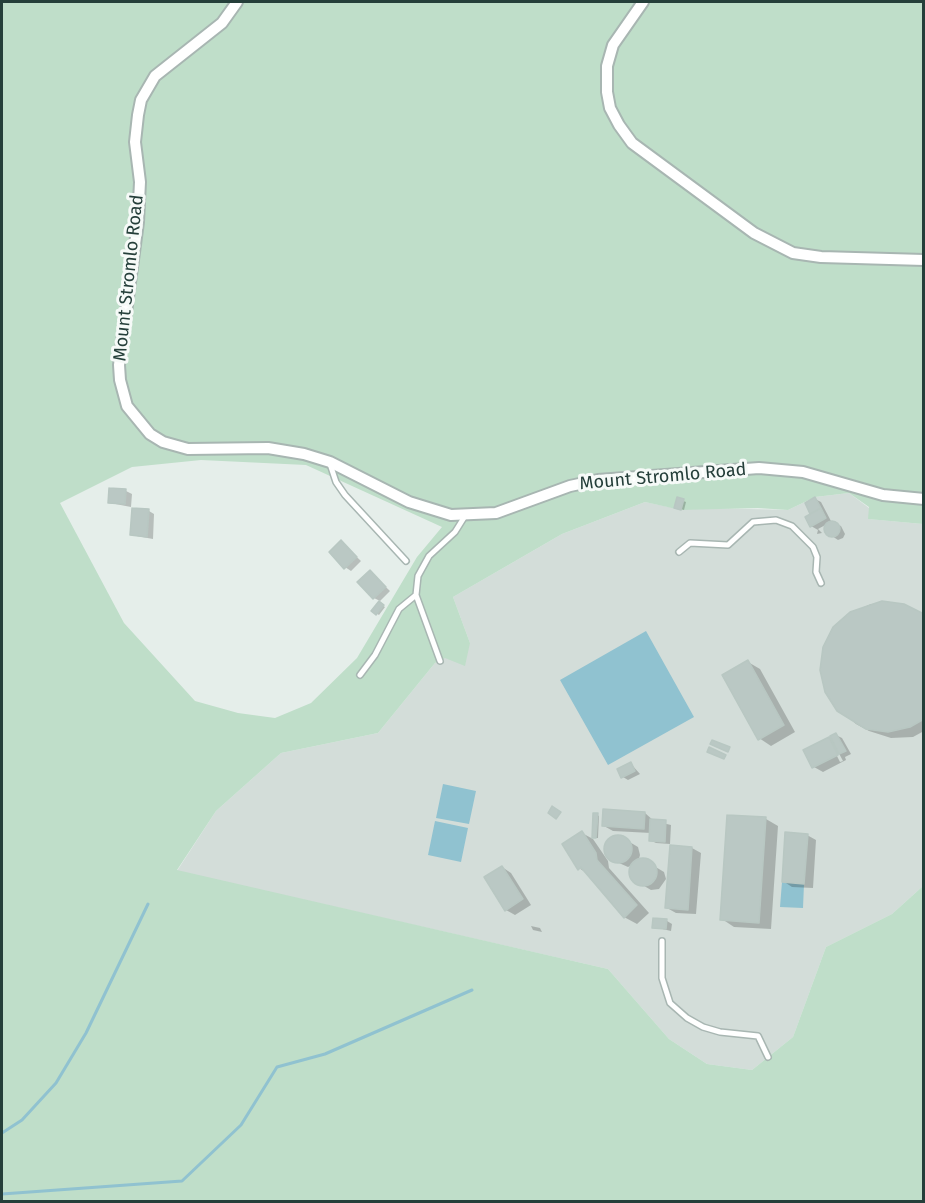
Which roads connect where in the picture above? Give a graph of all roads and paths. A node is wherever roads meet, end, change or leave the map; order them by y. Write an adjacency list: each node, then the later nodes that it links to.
1 (237, 2): 4 (street, Mount Stromlo Road)
2 (643, 2): 3 (street)
3 (924, 260)
4 (330, 462): 6 (street, Mount Stromlo Road); 8 (lane)
5 (924, 499): 6 (street, Mount Stromlo Road)
6 (465, 516): 10 (lane)
7 (679, 552): 9 (lane)
8 (405, 561)
9 (821, 583)
10 (416, 596): 11 (lane); 12 (lane)
11 (440, 661)
12 (360, 675)
13 (662, 941): 14 (lane)
14 (768, 1057)

